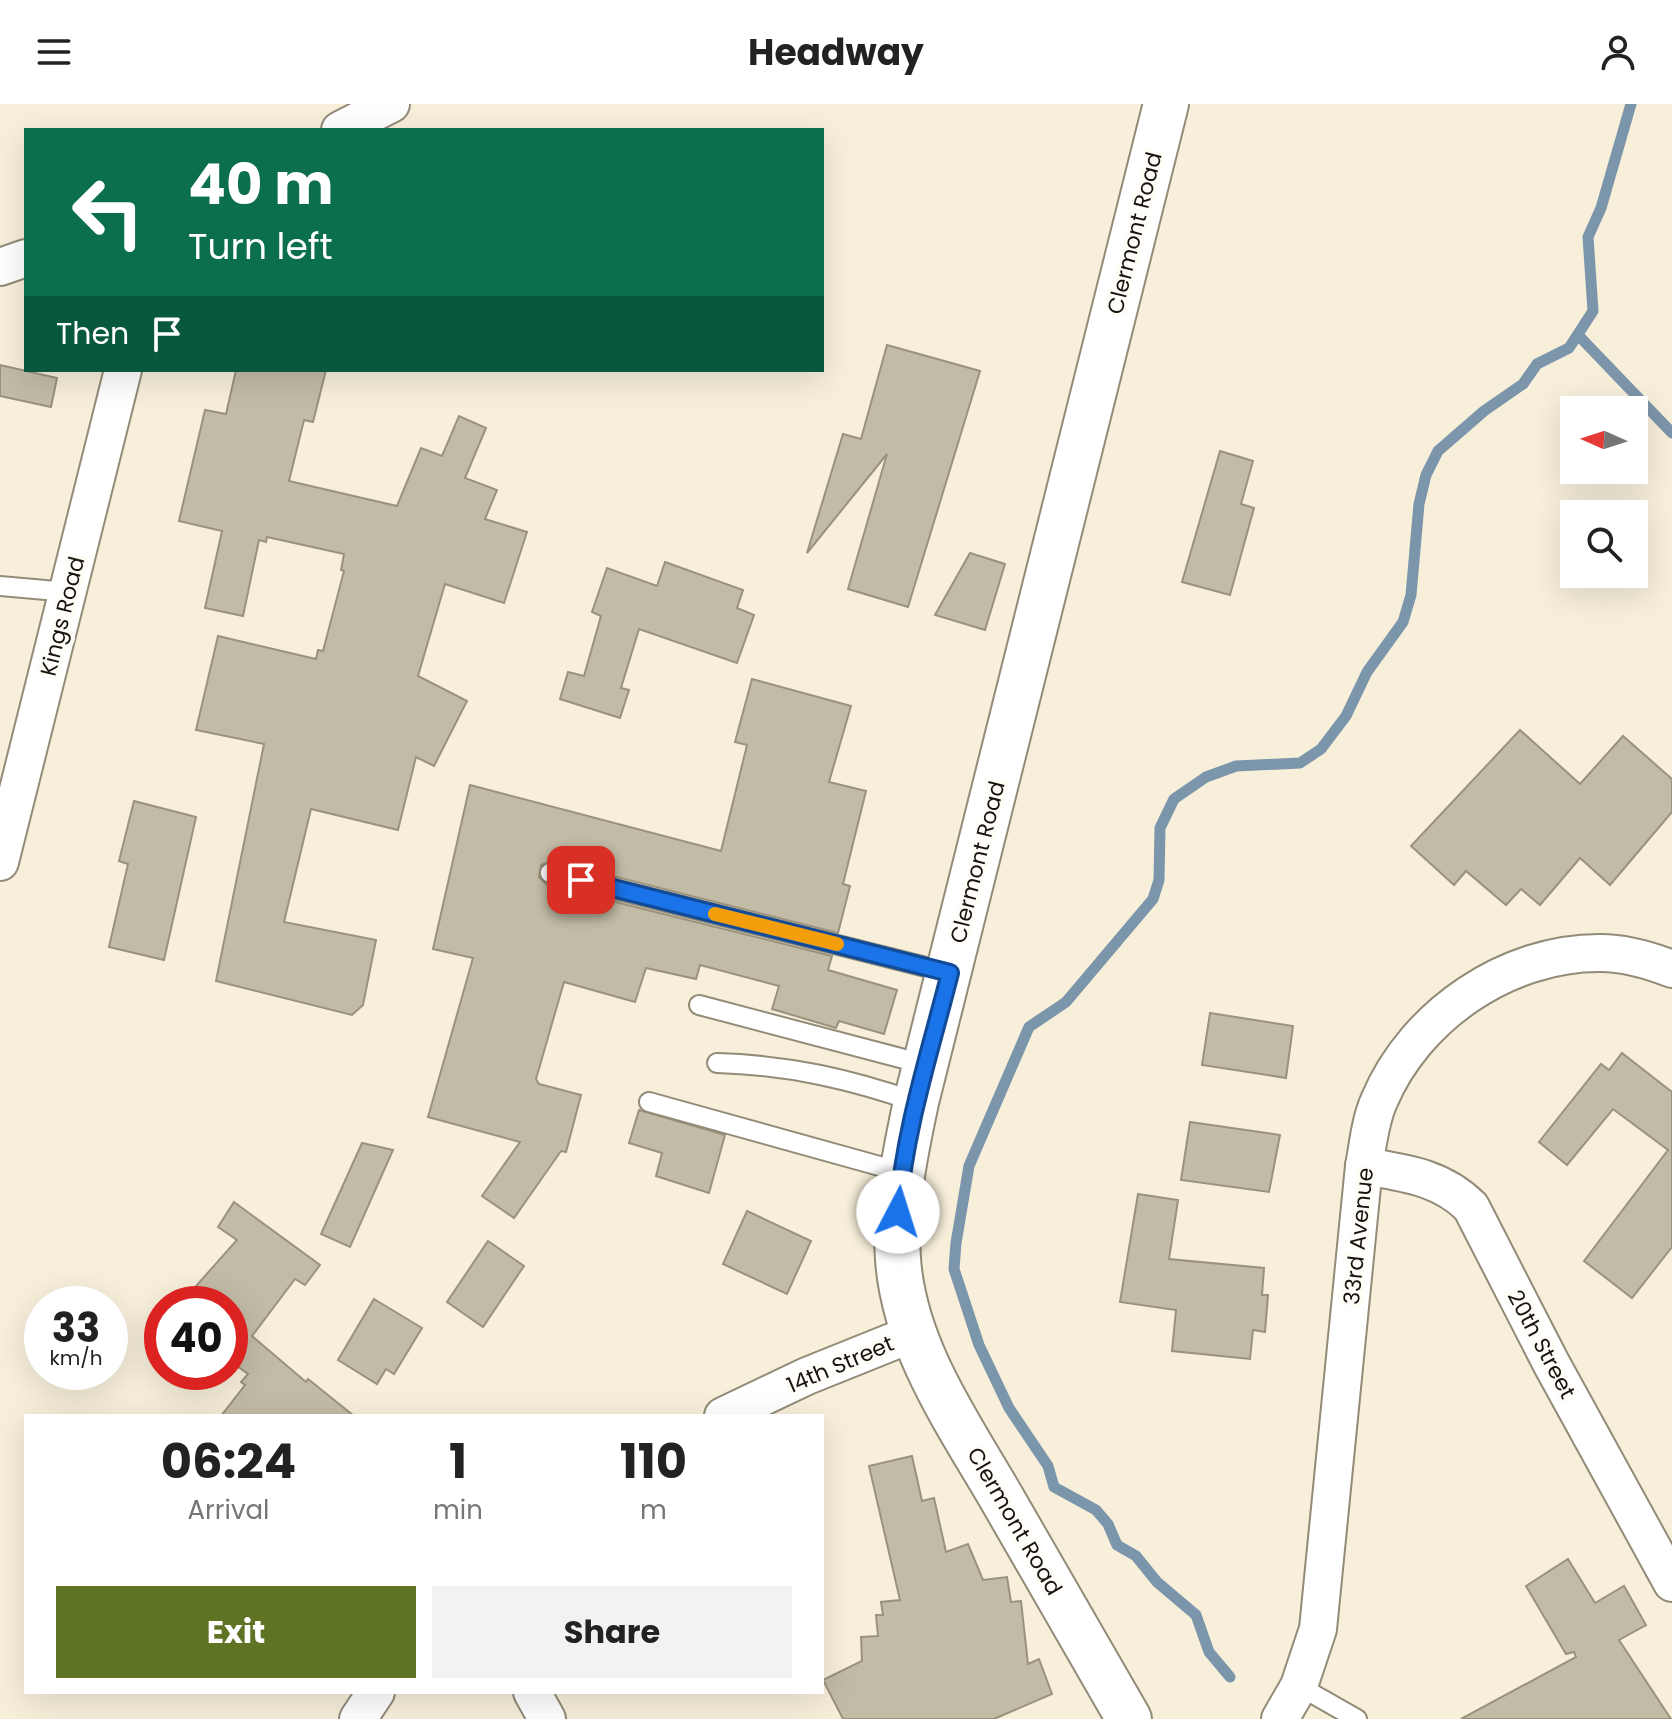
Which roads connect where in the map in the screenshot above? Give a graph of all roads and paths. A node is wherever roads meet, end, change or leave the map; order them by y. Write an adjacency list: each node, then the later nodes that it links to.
1 (391, 104): 3 (street)
2 (1166, 104): 12 (street, Clermont Road)
3 (344, 128)
4 (24, 259): 5 (street)
5 (0, 267)
6 (123, 372): 8 (street, Kings Road)
7 (0, 586): 8 (lane)
8 (68, 592): 9 (street, Kings Road)
9 (1, 853)
10 (550, 873): 12 (lane)
11 (1672, 969): 17 (street, 33rd Avenue)
12 (950, 973): 15 (street, Clermont Road)
13 (699, 1005): 15 (lane)
14 (717, 1063): 15 (lane)
15 (922, 1083): 18 (street, Clermont Road)
16 (649, 1102): 18 (lane)
17 (1364, 1166): 21 (street, 20th Street); 22 (street, 33rd Avenue)
18 (901, 1172): 19 (street, Clermont Road)
19 (914, 1333): 20 (street, 14th Street); 27 (street, Clermont Road)
20 (727, 1414)
21 (1672, 1583)
22 (1299, 1686): 28 (street, 33rd Avenue); 29 (lane)
23 (375, 1694): 25 (street)
24 (533, 1694): 26 (street)
25 (358, 1719)
26 (547, 1719)
27 (1129, 1719)
28 (1280, 1719)
29 (1357, 1719)

